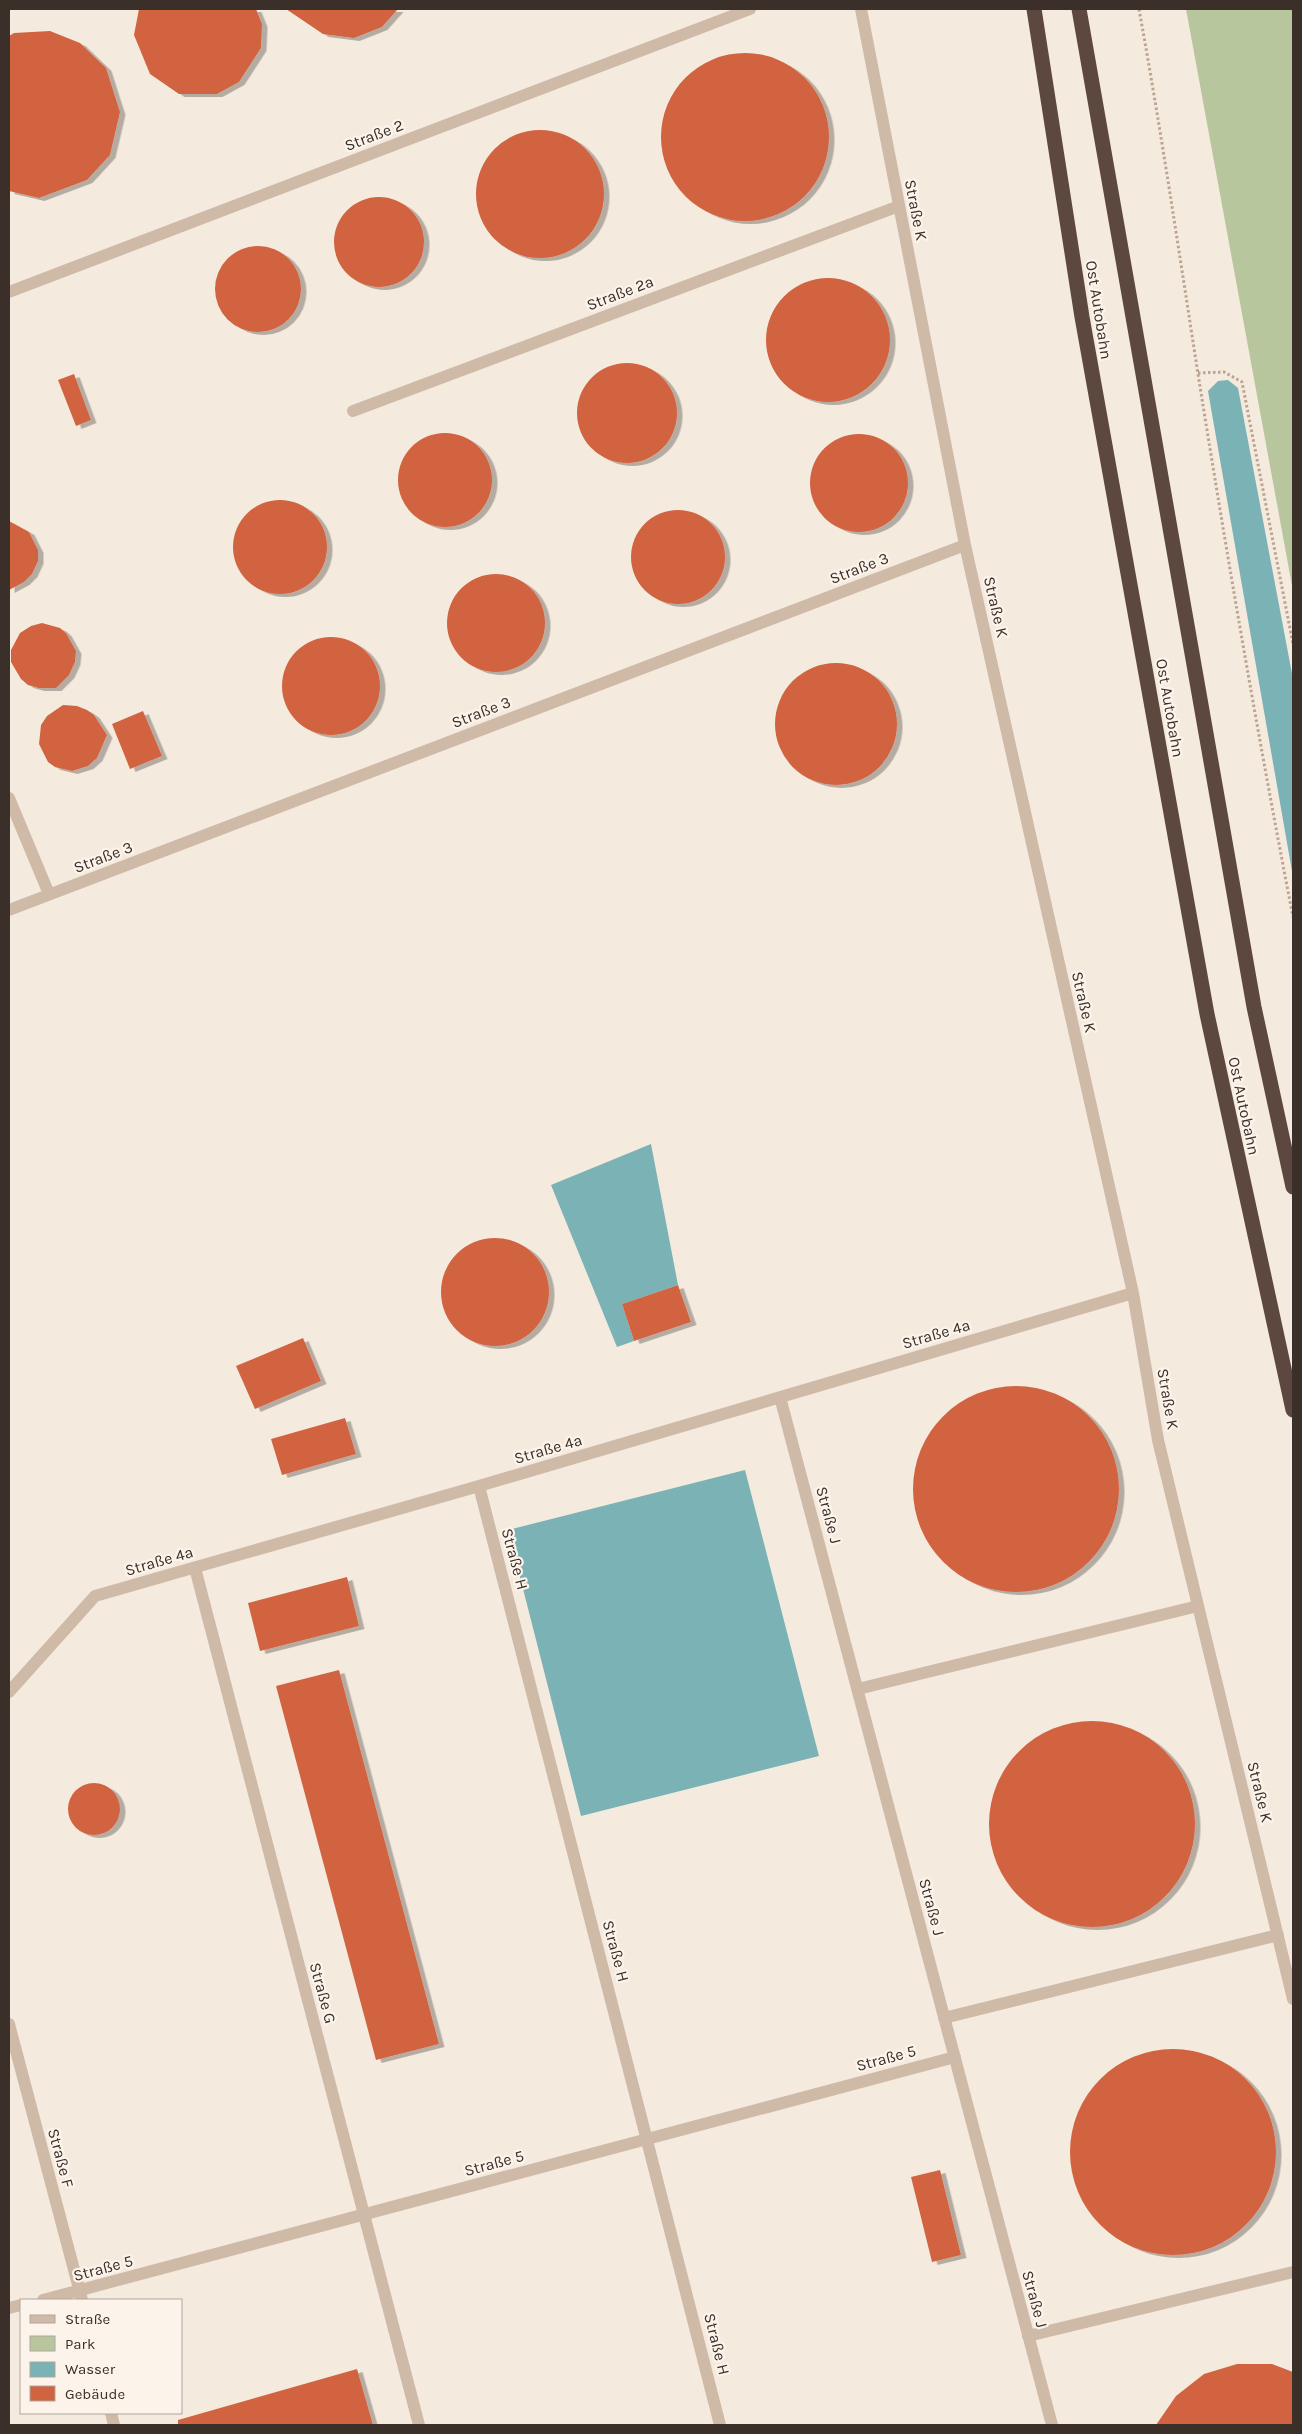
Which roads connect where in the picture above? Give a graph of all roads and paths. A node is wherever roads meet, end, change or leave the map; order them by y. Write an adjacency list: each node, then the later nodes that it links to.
1 (750, 9): 7 (lane, Straße 2)
2 (861, 9): 6 (lane, Straße K)
3 (1034, 9): 19 (highway, Ost Autobahn)
4 (1079, 9): 16 (highway, Ost Autobahn)
5 (1139, 9): 8 (path)
6 (899, 206): 9 (lane, Straße 2a); 10 (lane, Straße K)
7 (9, 292)
8 (1198, 373): 11 (path); 15 (path)
9 (353, 411)
10 (965, 545): 13 (lane, Straße 3); 17 (lane, Straße K)
11 (1293, 644)
12 (9, 798): 13 (lane)
13 (49, 894): 14 (lane, Straße 3)
14 (9, 910)
15 (1293, 917)
16 (1293, 1187)
17 (1133, 1293): 18 (lane, Straße 4a); 22 (lane, Straße K)
18 (780, 1397): 20 (lane, Straße 4a); 23 (lane, Straße J)
19 (1293, 1410)
20 (479, 1486): 21 (lane, Straße 4a); 30 (lane, Straße H)
21 (195, 1568): 24 (lane, Straße 4a); 31 (lane, Straße G)
22 (1198, 1606): 23 (lane); 25 (lane, Straße K)
23 (858, 1689): 27 (lane, Straße J)
24 (9, 1692)
25 (1278, 1935): 26 (lane, Straße K); 27 (lane)
26 (1293, 1999)
27 (944, 2018): 29 (lane, Straße J)
28 (9, 2024): 33 (lane, Straße F)
29 (955, 2057): 30 (lane, Straße 5); 35 (lane, Straße J)
30 (648, 2138): 31 (lane, Straße 5); 37 (lane, Straße H)
31 (364, 2215): 33 (lane, Straße 5); 36 (lane, Straße G)
32 (1293, 2272): 35 (lane)
33 (80, 2296): 34 (lane, Straße 5)
34 (52, 2299)
35 (1028, 2336): 38 (lane, Straße J)
36 (419, 2425)
37 (720, 2425)
38 (1052, 2425)

